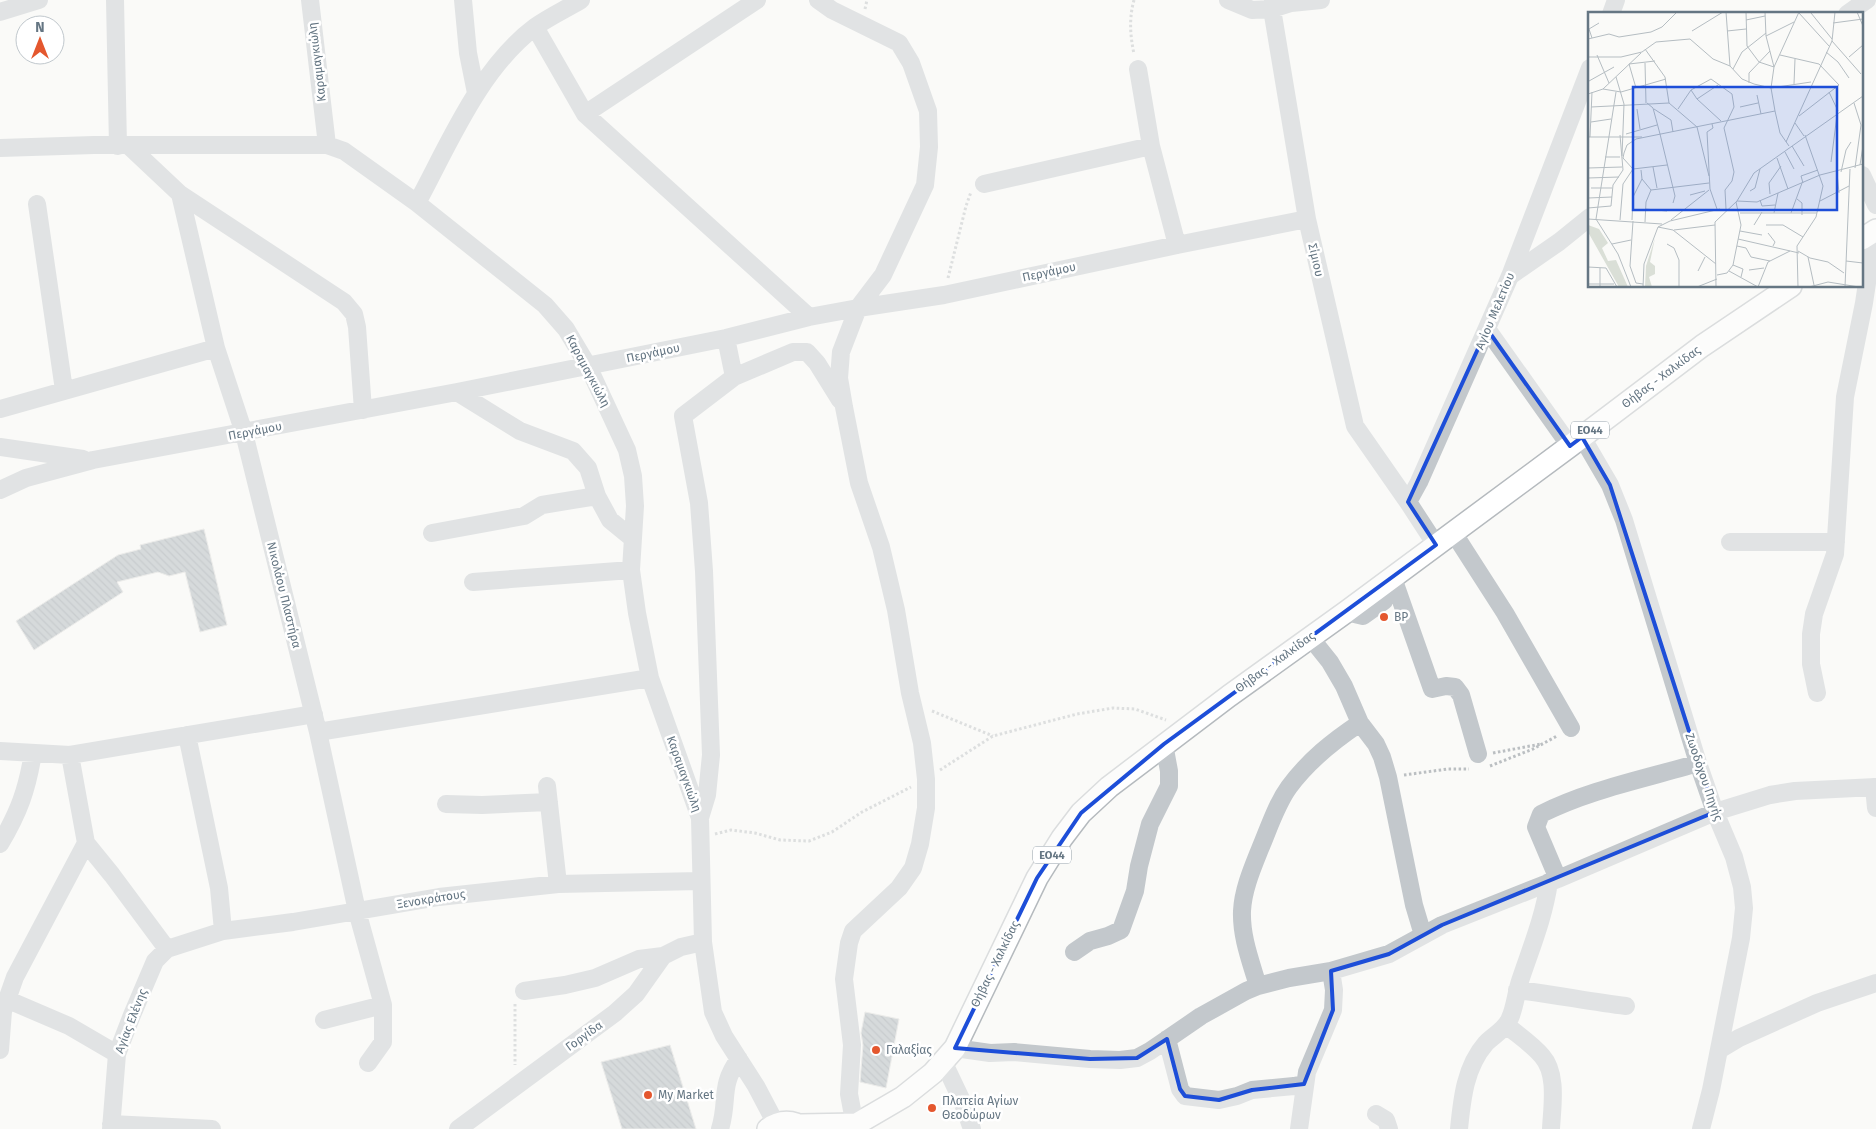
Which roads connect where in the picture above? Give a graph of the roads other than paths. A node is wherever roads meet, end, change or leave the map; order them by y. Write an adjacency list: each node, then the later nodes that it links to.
1 (115, 0): 22 (street)
2 (310, 0): 21 (street, Καραμαγκιώλη)
3 (463, 0): 19 (street)
4 (581, 0): 16 (street)
5 (757, 0): 20 (street)
6 (818, 0): 38 (street)
7 (1228, 0): 12 (street)
8 (1321, 0): 12 (street)
9 (1616, 0): 14 (street)
10 (1867, 0): 15 (street)
11 (29, 1): 13 (street)
12 (1273, 5): 31 (street, Σίμιου)
13 (0, 12)
14 (1612, 12)
15 (1850, 12)
16 (535, 27): 19 (street); 20 (street)
17 (1138, 69): 23 (street)
18 (1588, 73): 36 (street, Αγίου Μελετίου)
19 (476, 93): 28 (street)
20 (585, 114): 39 (street)
21 (327, 145): 22 (street); 28 (street, Καραμαγκιώλη)
22 (123, 146): 24 (street); 27 (street)
23 (1151, 146): 26 (street); 35 (street)
24 (0, 148)
25 (1864, 179): 30 (street)
26 (984, 184)
27 (180, 194): 42 (street, Νικολάου Πλαστήρα); 49 (street)
28 (417, 203): 43 (street, Καραμαγκιώλη)
29 (37, 204): 45 (street)
30 (1876, 205)
31 (1307, 219): 35 (street, Περγάμου); 56 (street, Σίμιου)
32 (1588, 219): 36 (street)
33 (1876, 230): 34 (main road); 61 (street)
34 (1864, 238)
35 (1177, 245): 38 (street, Περγάμου)
36 (1510, 276): 40 (street, Αγίου Μελετίου)
37 (1788, 288): 51 (main road, Θήβας - Χαλκίδας / ΕΟ44)
38 (858, 308): 39 (street, Περγάμου); 47 (street)
39 (809, 317): 41 (street, Περγάμου)
40 (1487, 329): 51 (street, Ζωοδόχου Πηγής); 56 (street, Αγίου Μελετίου)
41 (726, 338): 43 (street, Περγάμου); 44 (street)
42 (216, 348): 45 (street); 50 (street, Νικολάου Πλαστήρα)
43 (588, 366): 46 (street, Περγάμου); 59 (street, Καραμαγκιώλη)
44 (734, 377): 47 (street); 84 (street)
45 (64, 390): 48 (street)
46 (457, 392): 49 (street, Περγάμου); 55 (street)
47 (844, 407): 118 (street)
48 (0, 409)
49 (364, 410): 50 (street, Περγάμου)
50 (244, 433): 53 (street, Περγάμου); 69 (street, Νικολάου Πλαστήρα)
51 (1576, 442): 57 (main road, Θήβας - Χαλκίδας / ΕΟ44); 79 (street, Ζωοδόχου Πηγής)
52 (0, 447): 53 (street)
53 (93, 460): 54 (street, Περγάμου)
54 (0, 490)
55 (597, 496): 58 (street); 59 (street)
56 (1408, 502): 62 (street)
57 (1453, 532): 62 (main road, Θήβας - Χαλκίδας / ΕΟ44); 71 (street)
58 (432, 533)
59 (632, 538): 63 (street, Καραμαγκιώλη)
60 (1730, 542): 61 (street)
61 (1836, 542): 68 (street)
62 (1436, 545): 64 (main road, Θήβας - Χαλκίδας / ΕΟ44)
63 (631, 570): 65 (street); 67 (street, Καραμαγκιώλη)
64 (1390, 580): 66 (main road, Θήβας - Χαλκίδας / ΕΟ44); 77 (street)
65 (473, 582)
66 (1310, 637): 70 (street); 74 (main road, Θήβας - Χαλκίδας / ΕΟ44)
67 (650, 678): 72 (street); 84 (street, Καραμαγκιώλη)
68 (1817, 693)
69 (314, 714): 72 (street, Νικολάου Πλαστήρα); 73 (street)
70 (1360, 723): 92 (street); 99 (street)
71 (1571, 728)
72 (318, 732): 90 (street, Νικολάου Πλαστήρα)
73 (187, 735): 78 (street); 91 (street)
74 (1164, 744): 95 (street); 111 (main road, Θήβας - Χαλκίδας / ΕΟ44)
75 (0, 751): 76 (street)
76 (33, 753): 78 (street); 86 (street)
77 (1478, 754)
78 (70, 755): 85 (street)
79 (1698, 763): 83 (street, Ζωοδόχου Πηγής); 88 (street)
80 (1875, 787): 82 (street); 83 (street)
81 (446, 804): 89 (street)
82 (1876, 808)
83 (1714, 812): 88 (street); 109 (street, Ζωοδόχου Πηγής)
84 (700, 818): 87 (street)
85 (86, 843): 94 (street); 102 (street)
86 (0, 844)
87 (700, 881): 89 (street, Ξενοκράτους); 93 (street)
88 (1554, 881): 92 (street); 100 (street)
89 (558, 884): 90 (street, Ξενοκράτους)
90 (357, 911): 91 (street, Ξενοκράτους); 103 (street, Νικολάου Πλαστήρα)
91 (223, 931): 94 (street, Ξενοκράτους)
92 (1424, 935): 97 (street)
93 (703, 942): 96 (street); 112 (street)
94 (167, 949): 110 (street, Αγίας Ελένης)
95 (1074, 952)
96 (662, 956): 101 (street); 121 (street, Γοργίδα)
97 (1330, 971): 99 (street); 114 (street)
98 (1876, 983): 109 (street)
99 (1258, 986): 107 (street)
100 (1518, 990): 104 (street); 106 (street)
101 (524, 991)
102 (6, 999): 108 (street); 110 (street)
103 (383, 1005): 105 (street); 113 (street, Νικολάου Πλαστήρα)
104 (1626, 1006)
105 (324, 1020)
106 (1506, 1025): 126 (street); 127 (street)
107 (1167, 1039): 111 (street); 114 (street)
108 (0, 1050)
109 (1719, 1050): 128 (street, Ζωοδόχου Πηγής)
110 (117, 1054): 116 (street, Αγίας Ελένης)
111 (949, 1055): 118 (main road, Θήβας - Χαλκίδας / ΕΟ44); 123 (street)
112 (739, 1059): 117 (street); 122 (street)
113 (368, 1064)
114 (1304, 1084): 124 (street)
115 (1376, 1114): 125 (street)
116 (111, 1126): 120 (street)
117 (772, 1126): 119 (main road, ΕΟ44)
118 (853, 1126): 119 (main road, Θήβας - Χαλκίδας / ΕΟ44)
119 (803, 1127)
120 (212, 1129)
121 (458, 1129)
122 (720, 1129)
123 (972, 1129)
124 (1299, 1129)
125 (1389, 1129)
126 (1459, 1129)
127 (1551, 1129)
128 (1701, 1129)

